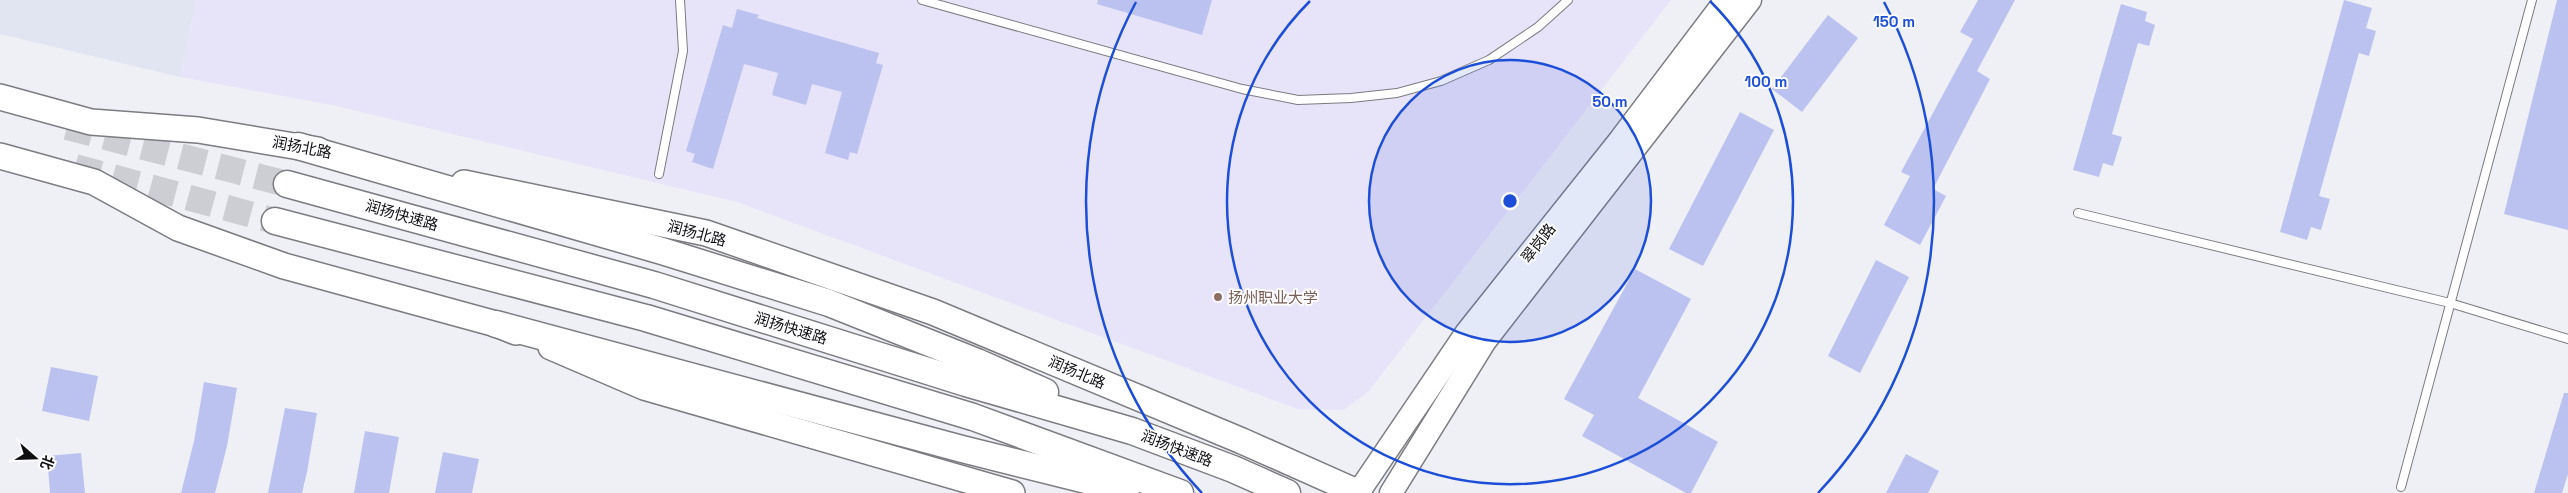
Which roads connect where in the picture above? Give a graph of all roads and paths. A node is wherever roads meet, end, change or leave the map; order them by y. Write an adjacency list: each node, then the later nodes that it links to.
1 (680, 0): 10 (lane)
2 (922, 0): 3 (lane)
3 (1568, 0)
4 (1726, 0): 25 (main road, 翠岗路)
5 (1750, 0): 26 (main road, 翠岗路)
6 (2532, 0): 14 (lane)
7 (0, 97): 8 (main road, 润扬北路)
8 (298, 146): 17 (highway); 25 (main road, 润扬北路)
9 (0, 156): 15 (main road)
10 (659, 174)
11 (287, 184): 17 (highway, 润扬快速路)
12 (2078, 213): 14 (lane)
13 (275, 221): 22 (highway)
14 (2450, 303): 16 (lane); 19 (lane)
15 (496, 324): 20 (main road); 21 (highway)
16 (2568, 339)
17 (972, 372): 18 (highway, 润扬快速路)
18 (1233, 469): 23 (highway, 润扬快速路); 24 (highway)
19 (2401, 487)
20 (1012, 493)
21 (1139, 493)
22 (1180, 493)
23 (1287, 493)
24 (1306, 493)
25 (1358, 493)
26 (1391, 493)

